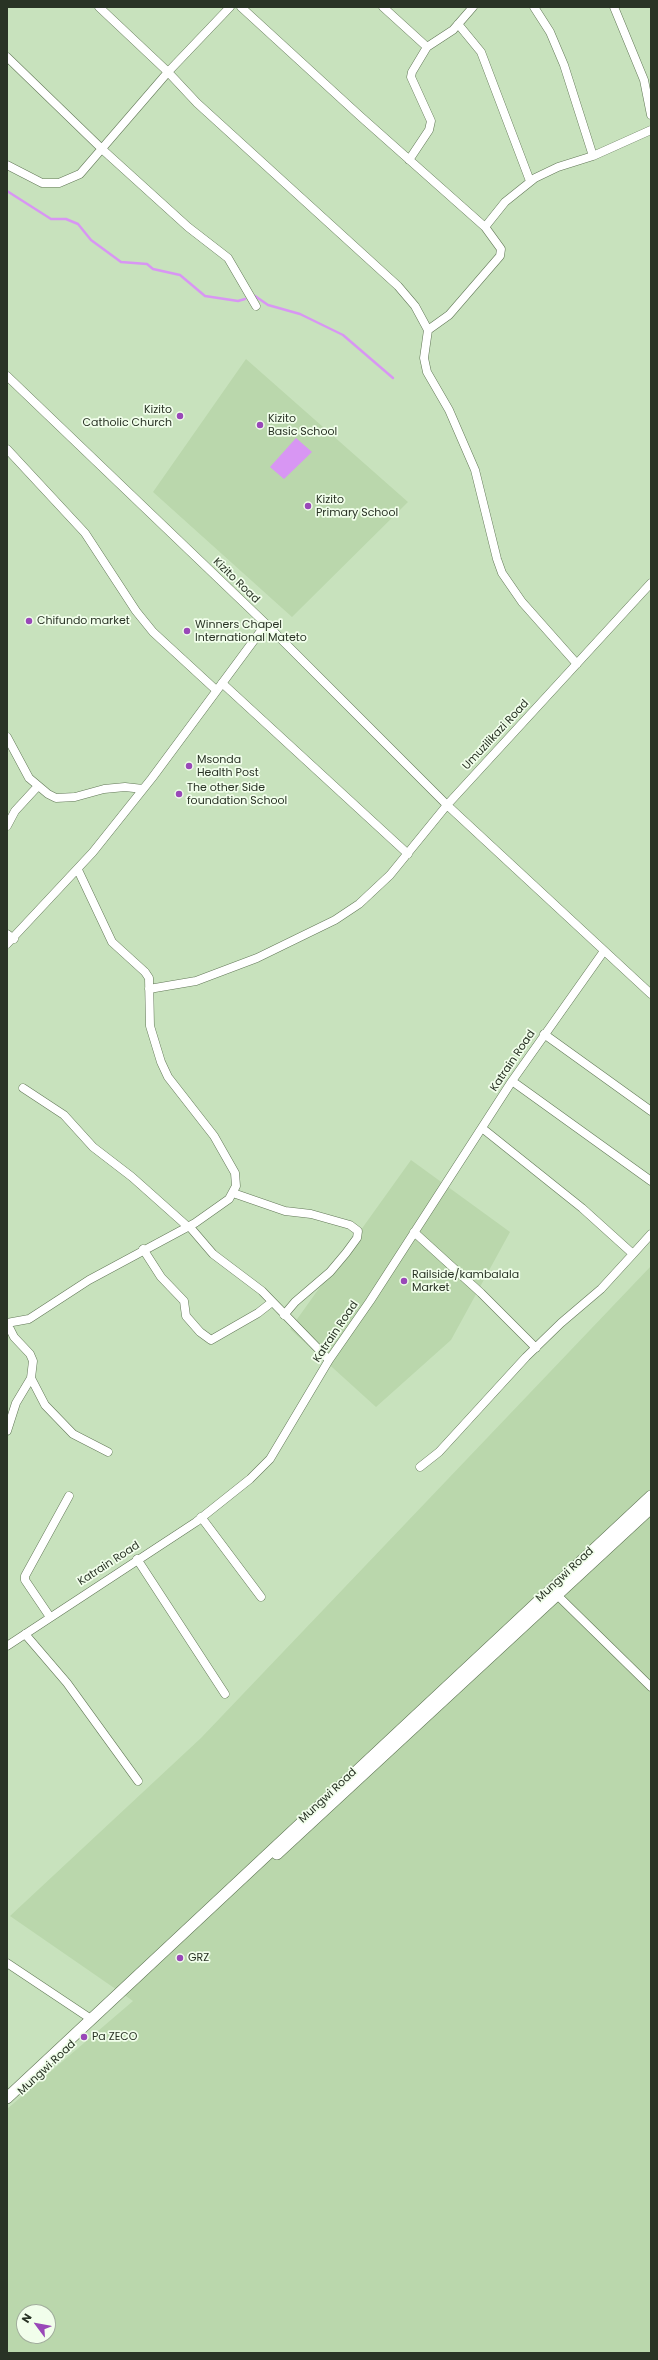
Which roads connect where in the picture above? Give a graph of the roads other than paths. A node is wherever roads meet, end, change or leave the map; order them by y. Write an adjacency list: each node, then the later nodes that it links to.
1 (99, 7): 11 (street)
2 (230, 7): 11 (street)
3 (241, 7): 16 (street)
4 (384, 7): 9 (street)
5 (473, 7): 8 (street)
6 (534, 7): 15 (street)
7 (614, 7): 12 (street)
8 (458, 24): 9 (street); 18 (street)
9 (427, 47): 16 (street)
10 (7, 57): 14 (street)
11 (168, 72): 14 (street); 21 (street)
12 (651, 115)
13 (651, 130): 15 (street)
14 (103, 150): 17 (street); 20 (street)
15 (593, 156): 18 (street)
16 (409, 160): 19 (street)
17 (7, 165)
18 (530, 181): 19 (street)
19 (485, 227): 21 (street)
20 (256, 306)
21 (428, 330): 26 (street)
22 (7, 376): 25 (street, Kizito Road)
23 (8, 451): 28 (street)
24 (651, 583): 26 (street, Umuzilikazi Road)
25 (266, 624): 27 (street); 32 (street, Kizito Road)
26 (577, 664): 32 (street, Umuzilikazi Road)
27 (222, 682): 28 (street); 34 (street)
28 (216, 690): 31 (street)
29 (7, 738): 30 (street)
30 (38, 786): 31 (street); 33 (street)
31 (143, 789): 35 (street)
32 (447, 805): 34 (street, Umuzilikazi Road); 37 (street, Kizito Road)
33 (7, 826)
34 (408, 854): 38 (street, Umuzilikazi Road)
35 (78, 870): 36 (street); 38 (street)
36 (9, 939)
37 (604, 951): 39 (street, Kizito Road); 40 (street, Katrain Road)
38 (150, 989): 46 (street)
39 (651, 994)
40 (544, 1034): 41 (street, Katrain Road); 43 (street)
41 (512, 1081): 44 (street, Katrain Road); 45 (street)
42 (23, 1088): 47 (street)
43 (651, 1111)
44 (482, 1128): 48 (street, Katrain Road); 51 (street)
45 (651, 1181)
46 (233, 1193): 47 (street); 53 (street)
47 (188, 1226): 50 (street); 52 (street)
48 (414, 1232): 54 (street); 55 (street, Katrain Road)
49 (651, 1234): 51 (street)
50 (143, 1249): 52 (street); 56 (street)
51 (633, 1254): 54 (street)
52 (272, 1302): 53 (street)
53 (284, 1315): 55 (street)
54 (536, 1348): 59 (street)
55 (329, 1360): 63 (street, Katrain Road)
56 (31, 1378): 57 (street); 58 (street)
57 (7, 1431)
58 (108, 1452)
59 (420, 1467)
60 (69, 1496): 67 (street)
61 (651, 1496): 65 (main road, Mungwi Road)
62 (651, 1508): 65 (main road, Mungwi Road)
63 (201, 1518): 64 (street, Katrain Road); 66 (street)
64 (137, 1559): 67 (street, Katrain Road); 71 (street)
65 (554, 1592): 70 (street); 74 (main road, Mungwi Road); 75 (main road, Mungwi Road)
66 (261, 1597)
67 (50, 1617): 68 (street, Katrain Road)
68 (25, 1634): 69 (street, Katrain Road); 72 (street)
69 (7, 1646)
70 (651, 1687)
71 (225, 1694)
72 (138, 1781)
73 (7, 1964): 74 (street)
74 (91, 2019): 75 (main road, Mungwi Road)
75 (8, 2098)

